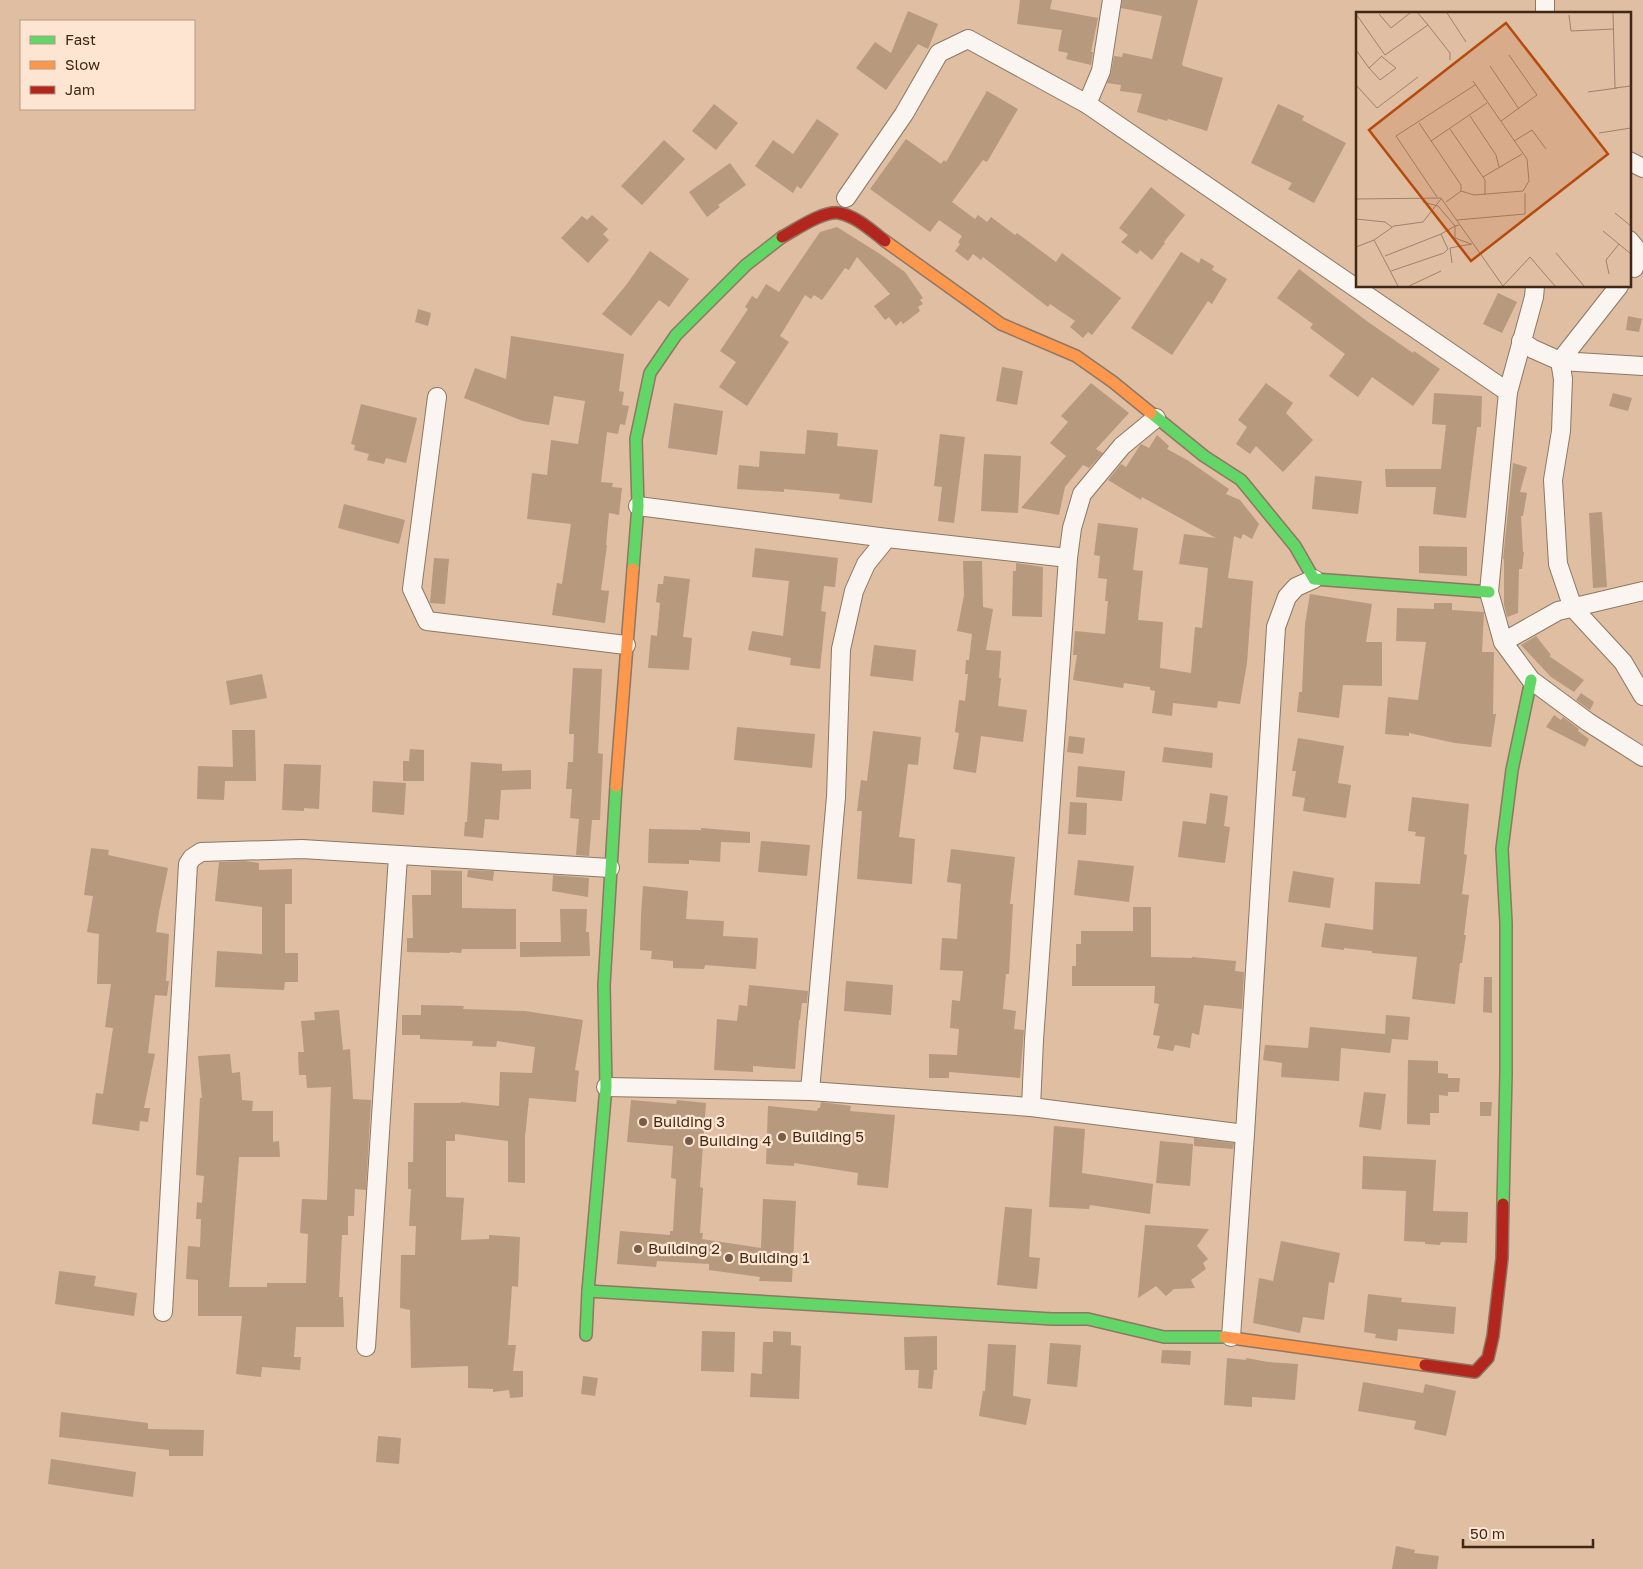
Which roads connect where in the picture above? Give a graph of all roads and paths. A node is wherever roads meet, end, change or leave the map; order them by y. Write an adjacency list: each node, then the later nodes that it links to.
1 (1112, 0): 2 (street)
2 (1087, 104): 5 (street); 11 (street)
3 (1630, 162): 4 (street)
4 (1643, 168)
5 (846, 198)
6 (1535, 288): 8 (street)
7 (1617, 288): 9 (street)
8 (1521, 341): 9 (street); 11 (street)
9 (1560, 361): 10 (street); 20 (street)
10 (1643, 366)
11 (1508, 392): 19 (street)
12 (437, 397): 22 (street)
13 (1156, 418): 14 (street); 16 (street); 17 (street)
14 (638, 506): 15 (street); 22 (street)
15 (887, 538): 16 (street); 29 (street)
16 (1068, 558): 30 (street)
17 (1314, 579): 19 (street); 31 (street)
18 (1643, 591): 20 (street)
19 (1489, 592): 21 (street)
20 (1573, 608): 21 (street); 24 (street)
21 (1503, 642): 23 (street)
22 (626, 645): 27 (street)
23 (1531, 680): 25 (street); 35 (street)
24 (1643, 696)
25 (1643, 757)
26 (398, 856): 27 (street); 33 (street); 36 (street)
27 (610, 868): 28 (street)
28 (606, 1087): 29 (street); 32 (street)
29 (810, 1090): 30 (street)
30 (1031, 1107): 31 (street)
31 (1245, 1134): 35 (street)
32 (588, 1291): 34 (street); 35 (street)
33 (163, 1312)
34 (586, 1335)
35 (1231, 1337)
36 (366, 1347)

